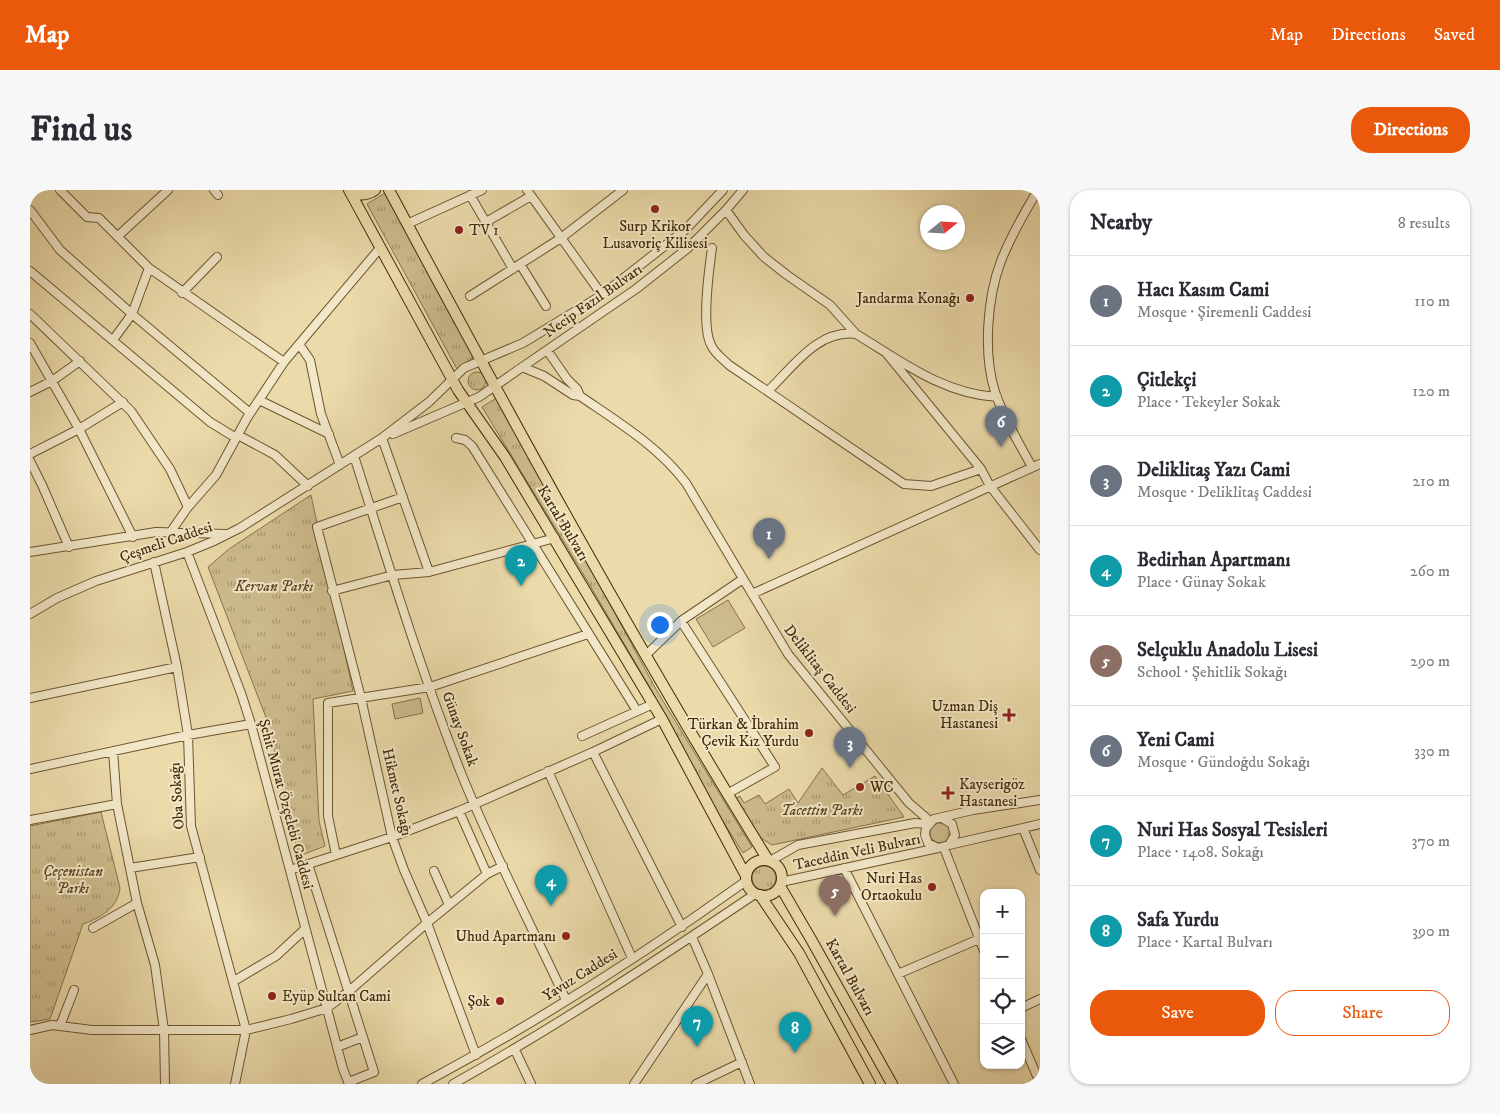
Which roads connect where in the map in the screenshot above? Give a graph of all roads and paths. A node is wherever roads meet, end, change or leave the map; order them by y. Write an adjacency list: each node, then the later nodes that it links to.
1 (60, 190): 17 (street)
2 (168, 190): 17 (street)
3 (349, 190): 4 (main road); 19 (main road, Kartal Bulvarı)
4 (375, 190)
5 (389, 190): 16 (main road, Kartal Bulvarı)
6 (482, 190): 12 (street)
7 (623, 190): 18 (street)
8 (743, 190): 14 (street, Necip Fazıl Bulvarı)
9 (1038, 190): 47 (street)
10 (719, 192): 26 (street, Necip Fazıl Bulvarı)
11 (529, 193): 15 (street); 18 (street)
12 (470, 195): 15 (street); 16 (street)
13 (30, 210): 30 (street)
14 (726, 210): 31 (street); 35 (street, Necip Fazıl Bulvarı)
15 (486, 222): 22 (street)
16 (407, 224): 37 (main road, Kartal Bulvarı)
17 (118, 236): 23 (street)
18 (561, 238): 22 (street); 26 (street)
19 (380, 248): 34 (street); 41 (main road, Kartal Bulvarı)
20 (712, 248): 44 (street)
21 (217, 257): 25 (street)
22 (517, 266): 27 (street); 28 (street)
23 (149, 268): 25 (street); 30 (street)
24 (30, 271): 32 (street)
25 (182, 292): 39 (street)
26 (602, 295): 37 (street, Necip Fazıl Bulvarı)
27 (470, 296)
28 (546, 306)
29 (30, 314): 38 (street)
30 (132, 314): 32 (street); 51 (street)
31 (856, 334): 36 (street); 44 (street)
32 (113, 340): 54 (street)
33 (30, 343): 42 (street)
34 (299, 344): 39 (street); 53 (street)
35 (547, 350): 40 (street, Necip Fazıl Bulvarı); 46 (street, Deliklitaş Caddesi)
36 (884, 351): 47 (street); 63 (street)
37 (481, 360): 41 (street, Necip Fazıl Bulvarı); 43 (main road, Kartal Bulvarı)
38 (80, 362): 42 (street); 49 (street)
39 (284, 362): 48 (street)
40 (522, 367): 43 (street, Necip Fazıl Bulvarı); 46 (street, Deliklitaş Caddesi)
41 (453, 380): 50 (main road, Kartal Bulvarı); 55 (street, Çeşmeli Caddesi)
42 (52, 381): 45 (street); 52 (street)
43 (495, 385): 50 (street, Necip Fazıl Bulvarı); 87 (main road, Kartal Bulvarı)
44 (768, 391): 63 (street)
45 (30, 392)
46 (580, 396): 81 (street, Deliklitaş Caddesi)
47 (997, 397): 62 (street)
48 (259, 400): 51 (street); 53 (street)
49 (123, 402): 52 (street); 67 (street)
50 (466, 402): 55 (street, Çeşmeli Caddesi); 72 (main road, Kartal Bulvarı)
51 (250, 413): 54 (street)
52 (79, 429): 57 (street); 71 (street)
53 (329, 434): 61 (street)
54 (237, 436): 64 (street); 67 (street)
55 (382, 438): 58 (street, Çeşmeli Caddesi); 66 (street)
56 (456, 438): 73 (street)
57 (30, 454)
58 (354, 456): 61 (street, Çeşmeli Caddesi); 68 (street, Günay Sokak)
59 (30, 461): 74 (street)
60 (1040, 464): 62 (street)
61 (340, 465): 64 (street, Çeşmeli Caddesi)
62 (1032, 468): 65 (street)
63 (981, 469): 65 (street)
64 (308, 486): 70 (street, Çeşmeli Caddesi)
65 (990, 486): 75 (street); 83 (street)
66 (403, 497): 68 (street); 79 (street)
67 (188, 507): 69 (street)
68 (371, 509): 80 (street, Günay Sokak); 82 (street, Hikmet Sokağı)
69 (170, 532): 70 (street); 71 (street)
70 (227, 534): 76 (street, Çeşmeli Caddesi)
71 (134, 537): 74 (street)
72 (555, 538): 73 (street); 92 (main road, Kartal Bulvarı)
73 (532, 544): 79 (street); 86 (street)
74 (69, 547): 77 (street)
75 (1040, 550)
76 (186, 552): 78 (street, Çeşmeli Caddesi); 95 (street, Şehit Murat Özçelebi Caddesi)
77 (30, 553)
78 (154, 562): 84 (street, Çeşmeli Caddesi); 88 (street, Oba Sokağı)
79 (429, 572): 80 (street)
80 (393, 575): 82 (street); 89 (street, Günay Sokak)
81 (744, 579): 83 (street, Deliklitaş Caddesi); 85 (street)
82 (332, 591): 91 (street, Hikmet Sokağı)
83 (752, 594): 109 (street, Deliklitaş Caddesi)
84 (30, 614)
85 (681, 621): 87 (street); 102 (street)
86 (588, 634): 89 (street); 93 (street)
87 (646, 655): 102 (main road, Kartal Bulvarı)
88 (176, 667): 90 (street); 96 (street, Oba Sokağı)
89 (430, 687): 91 (street); 105 (street, Günay Sokak)
90 (30, 698)
91 (361, 698): 112 (street, Hikmet Sokağı); 114 (street)
92 (653, 704): 93 (street); 94 (main road, Kartal Bulvarı)
93 (637, 711): 97 (street)
94 (662, 719): 99 (street); 125 (main road, Kartal Bulvarı)
95 (251, 724): 96 (street); 121 (street, Şehit Murat Özçelebi Caddesi)
96 (188, 735): 98 (street); 115 (street, Oba Sokağı)
97 (582, 736)
98 (113, 751): 100 (street); 104 (street)
99 (593, 752): 101 (street); 131 (street)
100 (30, 769)
101 (548, 771): 105 (street); 136 (street)
102 (727, 794): 116 (main road, Kartal Bulvarı)
103 (1040, 800): 107 (street)
104 (117, 804): 108 (street); 119 (street)
105 (475, 804): 106 (street); 118 (street, Günay Sokak)
106 (459, 811): 112 (street); 124 (street)
107 (942, 818): 109 (street); 113 (street)
108 (30, 820)
109 (929, 823): 113 (street); 116 (street, Taceddin Veli Bulvarı)
110 (1040, 824): 111 (street, Taceddin Veli Bulvarı)
111 (1023, 828): 113 (street, Taceddin Veli Bulvarı); 122 (street)
112 (392, 837): 114 (street); 130 (street, Hikmet Sokağı)
113 (944, 847): 120 (street, Taceddin Veli Bulvarı); 135 (street)
114 (336, 855): 117 (street)
115 (200, 857): 119 (street); 139 (street, Oba Sokağı)
116 (769, 861): 125 (main road); 126 (main road)
117 (308, 864): 121 (street); 141 (street)
118 (503, 866): 124 (street); 143 (street, Günay Sokak)
119 (130, 868): 128 (street)
120 (844, 868): 126 (street, Taceddin Veli Bulvarı); 138 (street)
121 (290, 870): 133 (street, Şehit Murat Özçelebi Caddesi)
122 (1040, 870)
123 (434, 871): 129 (street)
124 (487, 874): 129 (street)
125 (746, 878): 127 (main road); 131 (street, Yavuz Caddesi)
126 (780, 884): 127 (main road); 167 (main road, Kartal Bulvarı)
127 (758, 894): 134 (street, Yavuz Caddesi); 166 (main road)
128 (137, 903): 132 (street); 148 (street)
129 (449, 906): 130 (street)
130 (427, 923): 141 (street); 154 (street, Hikmet Sokağı)
131 (682, 926): 136 (street, Yavuz Caddesi)
132 (93, 928)
133 (305, 929): 139 (street); 145 (street, Şehit Murat Özçelebi Caddesi)
134 (692, 937): 137 (street); 153 (street, Yavuz Caddesi)
135 (979, 939): 138 (street)
136 (632, 958): 143 (street, Yavuz Caddesi)
137 (708, 974): 155 (street); 163 (street)
138 (898, 974): 168 (street)
139 (234, 982): 149 (street, Oba Sokağı)
140 (74, 990): 146 (street)
141 (348, 992): 145 (street); 150 (street)
142 (1040, 999): 144 (street)
143 (566, 1000): 154 (street, Yavuz Caddesi)
144 (1025, 1006)
145 (327, 1008): 149 (street); 151 (street, Şehit Murat Özçelebi Caddesi)
146 (60, 1026): 147 (street); 148 (street)
147 (30, 1030)
148 (164, 1030): 149 (street); 158 (street)
149 (246, 1030): 159 (street, Oba Sokağı)
150 (363, 1038): 151 (street); 156 (street)
151 (337, 1047): 156 (street, Şehit Murat Özçelebi Caddesi)
152 (1025, 1048): 157 (street)
153 (514, 1050): 161 (street, Yavuz Caddesi); 162 (street)
154 (476, 1055): 160 (street, Yavuz Caddesi)
155 (742, 1062): 164 (street); 165 (street)
156 (347, 1083)
157 (1040, 1083)
158 (165, 1084)
159 (235, 1084)
160 (422, 1084)
161 (453, 1084)
162 (531, 1084)
163 (634, 1084)
164 (696, 1084)
165 (750, 1084)
166 (870, 1084)
167 (892, 1084)
168 (954, 1084)

